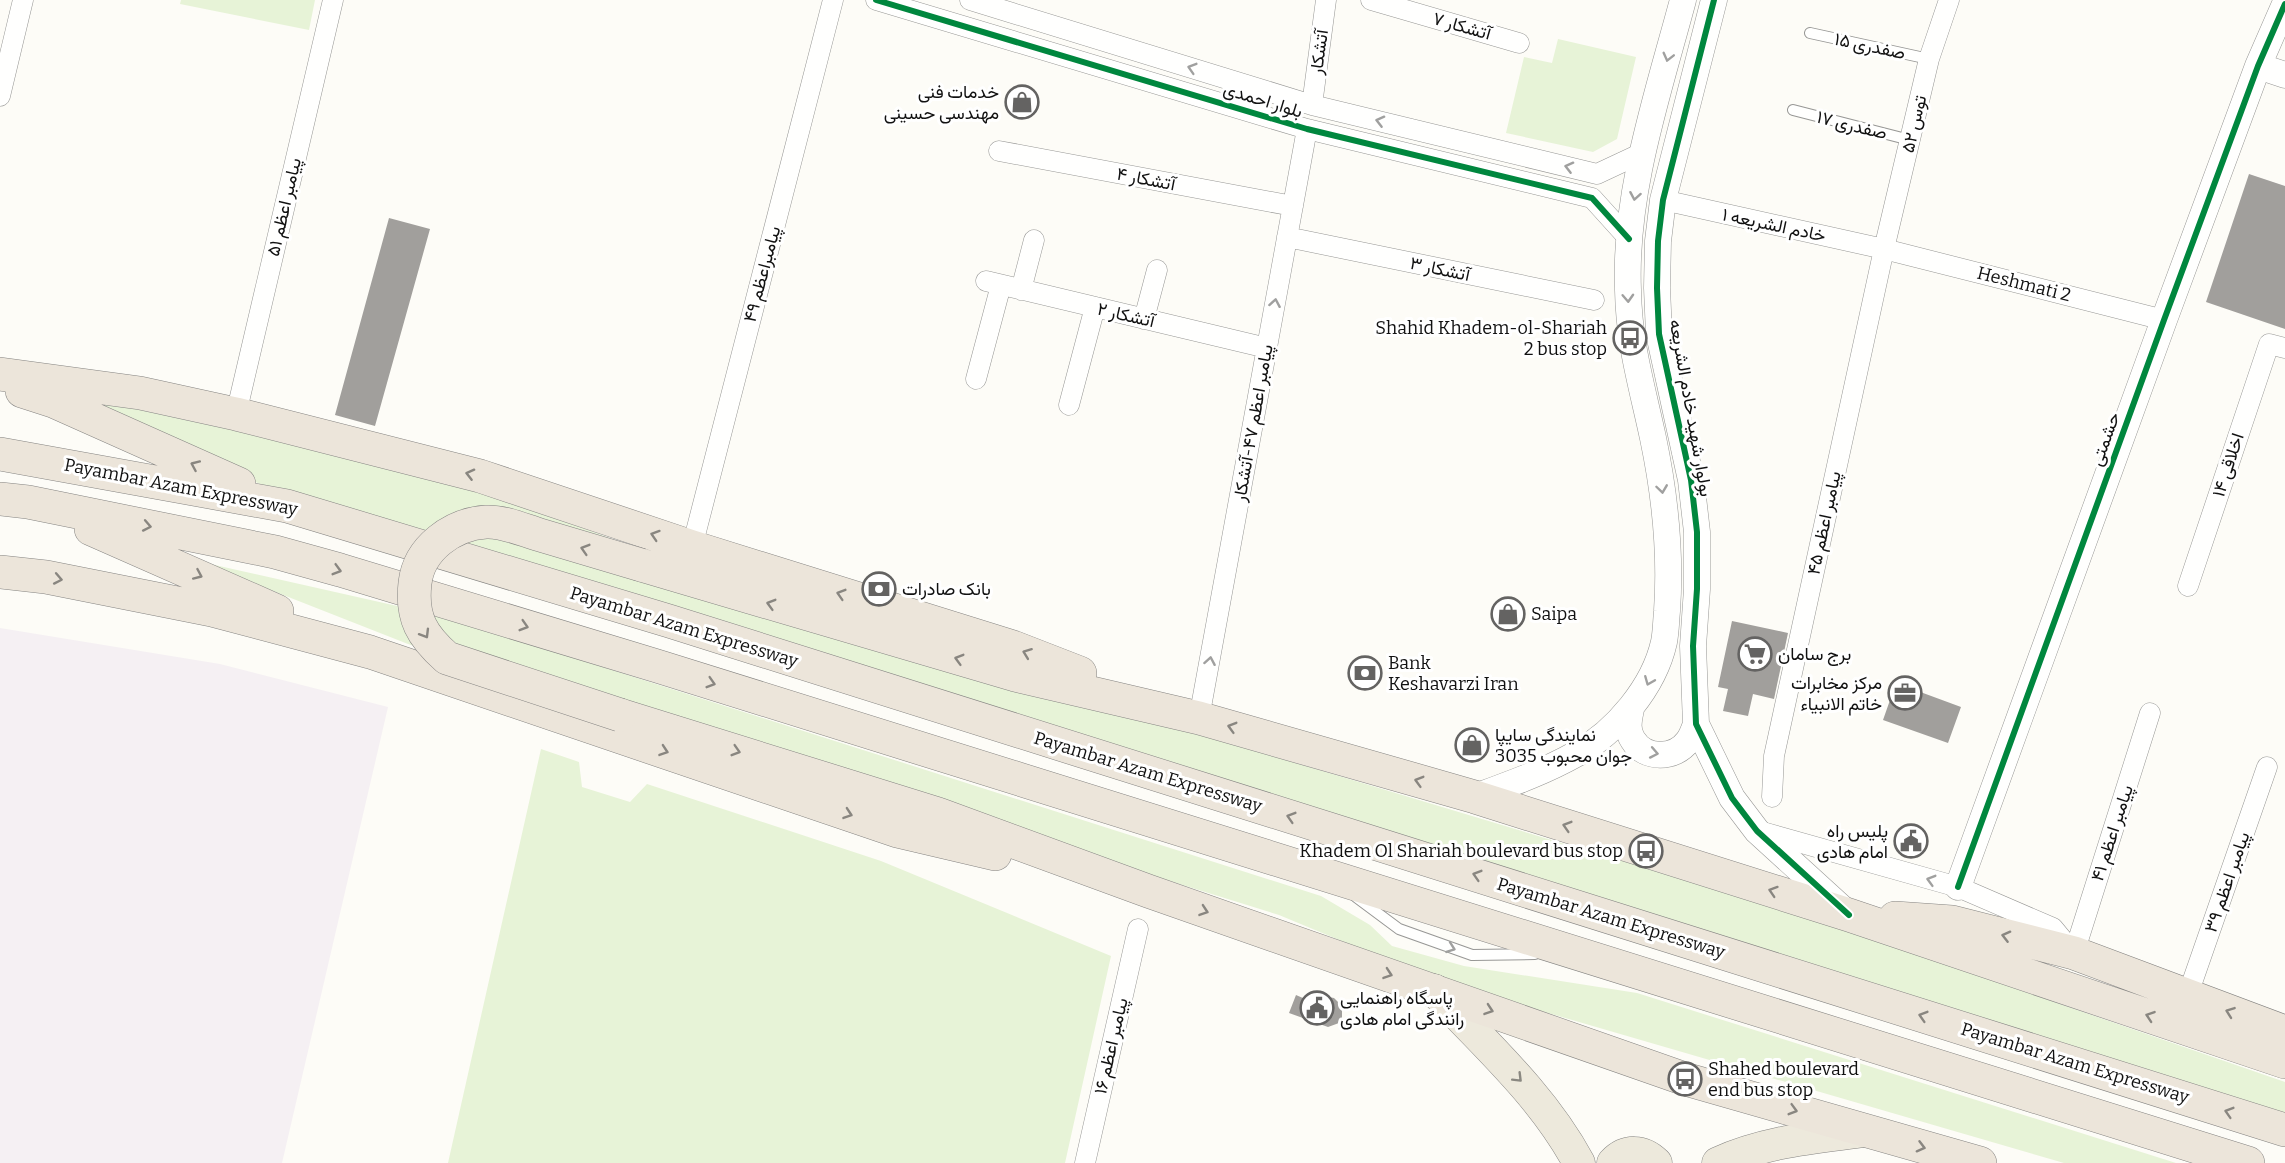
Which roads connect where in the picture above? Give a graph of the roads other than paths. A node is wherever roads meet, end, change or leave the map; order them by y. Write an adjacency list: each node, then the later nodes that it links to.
1 (23, 0): 17 (street)
2 (333, 0): 44 (street, پیامبر اعظم ۵۱)
3 (833, 0): 48 (street, پیامبراعظم ۴۹)
4 (876, 0): 20 (street, بلوار احمدی)
5 (970, 0): 18 (street, بلوار احمدی, one-way to 5)
6 (1326, 0): 18 (street, آتشکار)
7 (1371, 0): 13 (street, آتشکار ۷)
8 (1683, 0): 23 (street, one-way to 23)
9 (1714, 0): 26 (street, بولوار شهید خادم الشریعه)
10 (1949, 0): 14 (street, توس ۵۲)
11 (2285, 4): 15 (street, حشمتی)
12 (1810, 33): 14 (lane, صفدری ۱۵)
13 (1519, 43)
14 (1929, 59): 21 (street, توس ۵۲)
15 (2258, 66): 16 (street); 37 (street, حشمتی)
16 (2285, 75)
17 (0, 96)
18 (1312, 105): 24 (street, بلوار احمدی, one-way to 18)
19 (1793, 110): 21 (lane, صفدری ۱۷)
20 (1307, 129): 25 (street, بلوار احمدی); 27 (street, پیامبر اعظم ۴۷-آتشکار)
21 (1910, 140): 31 (street, توس ۵۲)
22 (999, 151): 27 (street, آتشکار ۴)
23 (1644, 152): 24 (street); 29 (street, one-way to 29)
24 (1597, 174): 25 (street)
25 (1592, 198): 29 (street)
26 (1663, 200): 31 (street, خادم الشریعه ۱); 55 (street, بولوار شهید خادم الشریعه)
27 (1293, 206): 28 (street, پیامبر اعظم ۴۷-آتشکار)
28 (1287, 237): 34 (street, آتشکار ۳); 39 (street, پیامبر اعظم ۴۷-آتشکار, one-way to 28)
29 (1629, 239): 52 (street, one-way to 52)
30 (1034, 240): 33 (street)
31 (1884, 249): 37 (street, Heshmati 2); 58 (street, پیامبر اعظم ۴۵)
32 (1157, 270): 36 (street)
33 (1021, 290): 35 (street, آتشکار ۲); 41 (street, آتشکار ۲)
34 (1594, 300)
35 (1095, 307): 36 (street, آتشکار ۲); 43 (street)
36 (1144, 319): 39 (street, آتشکار ۲)
37 (2164, 320): 60 (street, حشمتی)
38 (2277, 346): 50 (street, اخلاقی ۱۴)
39 (1267, 348): 54 (street, پیامبر اعظم ۴۷-آتشکار, one-way to 39)
40 (0, 374): 44 (highway)
41 (976, 380)
42 (0, 385): 47 (highway, one-way to 42)
43 (1069, 405)
44 (236, 414): 48 (highway, one-way to 44)
45 (0, 454): 47 (highway, Payambar Azam Expressway)
46 (14, 501): 51 (highway, one-way to 51); 77 (highway, one-way to 77)
47 (287, 506): 69 (highway, Payambar Azam Expressway, one-way to 47)
48 (692, 547): 54 (highway, one-way to 48)
49 (0, 572): 51 (highway, one-way to 51)
50 (2188, 585)
51 (370, 652): 61 (highway, one-way to 61)
52 (1630, 709): 55 (street, one-way to 55); 57 (street)
53 (2150, 713): 64 (street, پیامبر اعظم ۴۱)
54 (1199, 718): 57 (highway, one-way to 54); 61 (highway, one-way to 61, bridge)
55 (1696, 724): 59 (street, بولوار شهید خادم الشریعه)
56 (2267, 767): 66 (street, پیامبر اعظم ۳۹)
57 (1475, 797): 62 (highway, one-way to 57)
58 (1772, 797)
59 (1757, 831): 60 (street, one-way to 59); 62 (street, بولوار شهید خادم الشریعه)
60 (1958, 887): 64 (street)
61 (1148, 891): 65 (highway, one-way to 65)
62 (1849, 915): 64 (highway, one-way to 62); 68 (highway, one-way to 62)
63 (1138, 929): 71 (street, پیامبر اعظم ۱۶)
64 (2074, 953): 66 (highway)
65 (1434, 990): 70 (highway, one-way to 70); 72 (main road, one-way to 72)
66 (2187, 997): 67 (highway, one-way to 66)
67 (2285, 1032)
68 (2285, 1062)
69 (2285, 1130)
70 (1865, 1131): 75 (main road); 76 (highway, one-way to 76)
71 (1084, 1163)
72 (1579, 1163)
73 (1613, 1163): 74 (main road)
74 (1656, 1163)
75 (1718, 1163)
76 (1980, 1163)
77 (2248, 1163)

